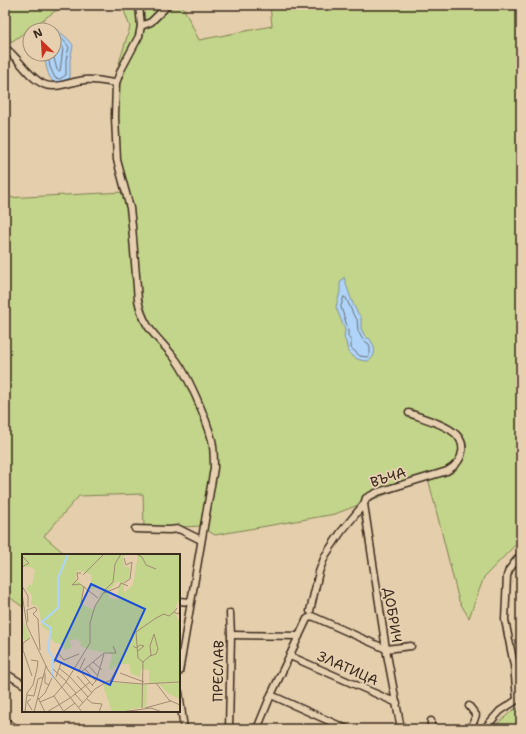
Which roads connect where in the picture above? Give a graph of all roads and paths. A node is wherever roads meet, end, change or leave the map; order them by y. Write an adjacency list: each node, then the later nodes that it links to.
1 (139, 5): 3 (street)
2 (168, 5): 3 (street)
3 (141, 26): 5 (street)
4 (5, 48): 5 (street)
5 (116, 83): 9 (street)
6 (409, 413): 7 (street, ВЪЧА)
7 (364, 504): 14 (street, ВЪЧА); 18 (street, ДОБРИЧ)
8 (135, 529): 9 (street)
9 (201, 540): 12 (street)
10 (521, 554): 23 (street)
11 (180, 601): 12 (street)
12 (190, 602): 20 (street)
13 (230, 613): 15 (street, ПРЕСЛАВ)
14 (310, 614): 16 (street, ВЪЧА); 18 (street)
15 (231, 635): 16 (street); 33 (street, ПРЕСЛАВ)
16 (299, 636): 19 (street, ВЪЧА)
17 (411, 646): 18 (street)
18 (386, 649): 27 (street, ДОБРИЧ)
19 (290, 656): 24 (street, ВЪЧА); 27 (street, ЗЛАТИЦА)
20 (180, 666)
21 (5, 673): 22 (street)
22 (22, 683)
23 (519, 685): 26 (street)
24 (271, 695): 34 (street, ВЪЧА); 35 (street)
25 (180, 699): 32 (street)
26 (519, 699): 39 (street)
27 (397, 703): 36 (street, ДОБРИЧ)
28 (469, 706): 38 (street)
29 (5, 721): 31 (street)
30 (431, 721): 37 (street)
31 (16, 729)
32 (184, 729)
33 (229, 729)
34 (257, 729)
35 (347, 729)
36 (401, 729)
37 (431, 729)
38 (471, 729)
39 (484, 729)

